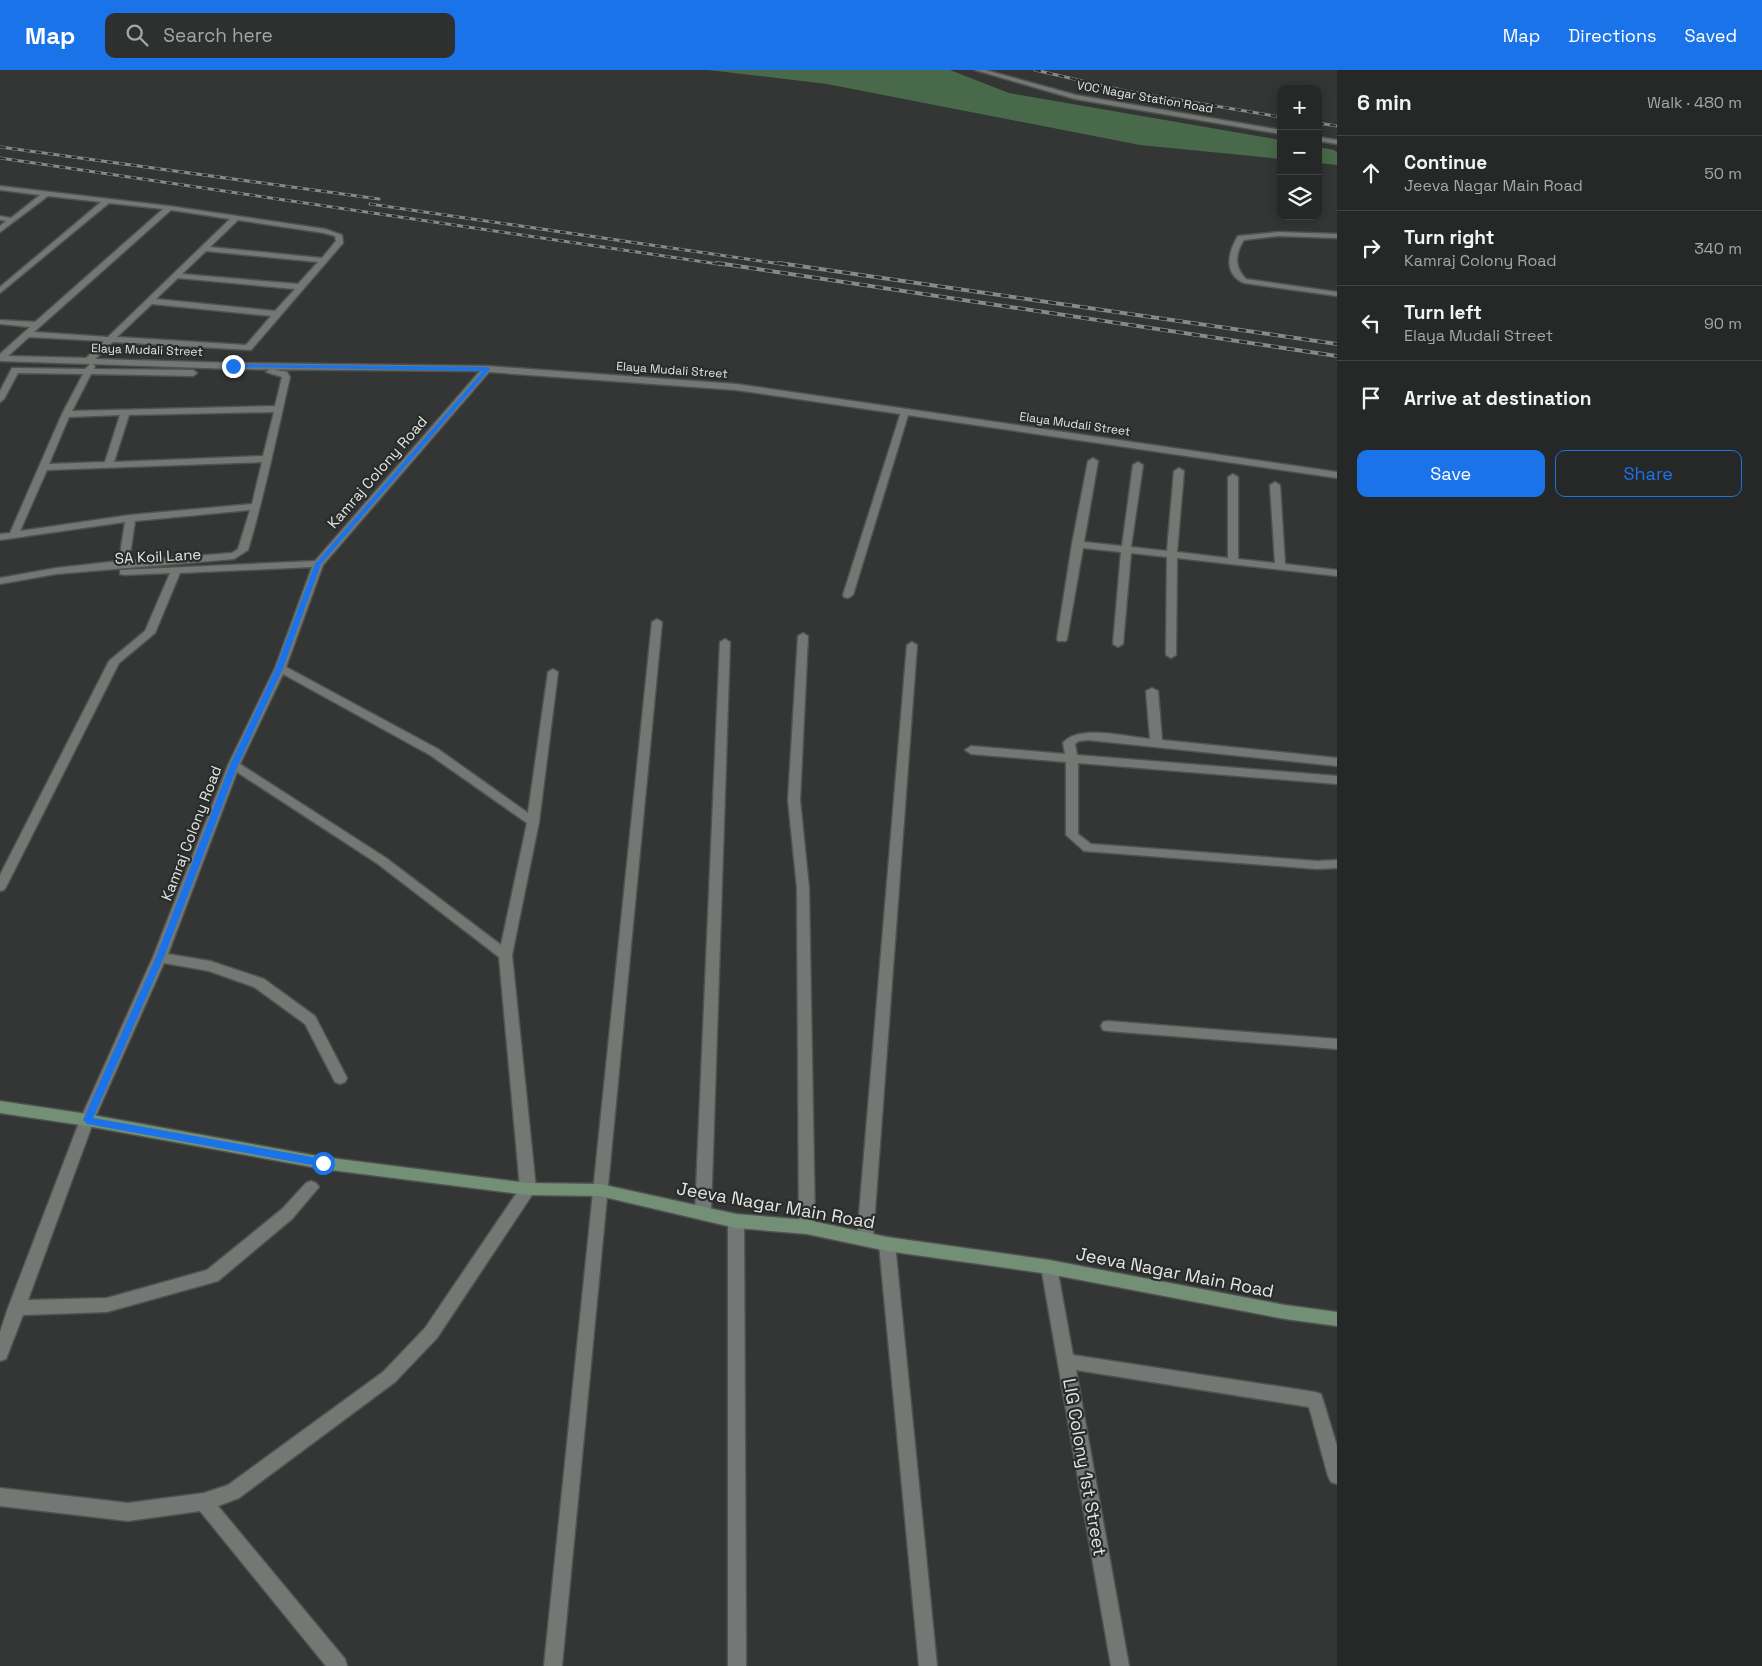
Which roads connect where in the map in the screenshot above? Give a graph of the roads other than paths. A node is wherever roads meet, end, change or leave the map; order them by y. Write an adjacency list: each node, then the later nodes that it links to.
1 (978, 70): 2 (street, VOC Nagar Station Road)
2 (1277, 131)
3 (1322, 140): 4 (street)
4 (1337, 142)
5 (0, 188): 6 (street)
6 (46, 194): 7 (street); 11 (street)
7 (108, 201): 8 (street); 18 (street)
8 (169, 208): 10 (street); 23 (street)
9 (0, 218): 11 (street)
10 (236, 218): 14 (street); 15 (street)
11 (12, 220): 12 (street)
12 (0, 230)
13 (1337, 236): 19 (street)
14 (204, 249): 15 (street); 16 (street)
15 (323, 260): 17 (street)
16 (176, 276): 17 (street); 20 (street)
17 (300, 287): 21 (street)
18 (0, 291)
19 (1337, 294)
20 (150, 301): 21 (street); 25 (street)
21 (277, 314): 25 (street)
22 (0, 322): 23 (street)
23 (38, 324): 24 (street)
24 (27, 334): 25 (street); 26 (street)
25 (110, 339): 27 (street)
26 (0, 358): 27 (street, Elaya Mudali Street)
27 (91, 361): 28 (street, Elaya Mudali Street); 29 (street)
28 (487, 369): 33 (street, Elaya Mudali Street); 53 (street, Kamraj Colony Road)
29 (89, 371): 30 (street); 31 (street); 34 (street)
30 (0, 399)
31 (280, 408): 32 (street); 35 (street)
32 (126, 412): 34 (street); 37 (street)
33 (905, 412): 41 (street, Elaya Mudali Street); 59 (street)
34 (66, 414): 39 (street)
35 (268, 459): 37 (street); 44 (street)
36 (1093, 461): 48 (street)
37 (109, 464): 39 (street)
38 (1138, 465): 49 (street)
39 (43, 467): 46 (street)
40 (1179, 471): 50 (street)
41 (1337, 475)
42 (1233, 477): 51 (street)
43 (1275, 484): 54 (street)
44 (256, 506): 45 (street); 52 (street)
45 (130, 518): 46 (street); 52 (street)
46 (14, 534): 47 (street)
47 (0, 537)
48 (1077, 544): 49 (street); 62 (street)
49 (1126, 550): 50 (street); 64 (street)
50 (1172, 555): 51 (street); 66 (street)
51 (1233, 562): 54 (street)
52 (124, 564): 57 (street)
53 (318, 564): 55 (street, SA Koil Lane); 67 (street, Kamraj Colony Road)
54 (1280, 566): 56 (street)
55 (176, 570): 58 (street, SA Koil Lane); 78 (street)
56 (1337, 573)
57 (0, 581)
58 (0, 589)
59 (848, 595)
60 (657, 622): 88 (street)
61 (803, 636): 91 (street)
62 (1062, 638)
63 (725, 642): 89 (street)
64 (1118, 644)
65 (912, 645): 92 (street)
66 (1171, 655)
67 (280, 668): 74 (street, Kamraj Colony Road); 76 (street)
68 (553, 672): 76 (street)
69 (1152, 691): 70 (street)
70 (1156, 742): 72 (street); 73 (street)
71 (971, 750): 72 (street)
72 (1072, 758): 75 (street); 77 (street)
73 (1337, 762)
74 (234, 765): 79 (street); 80 (street, Kamraj Colony Road)
75 (1337, 780)
76 (533, 822): 79 (street)
77 (1337, 864)
78 (0, 887)
79 (504, 955): 87 (street)
80 (160, 957): 83 (street); 85 (street, Kamraj Colony Road)
81 (1108, 1026): 82 (street)
82 (1337, 1044)
83 (340, 1078)
84 (0, 1107): 85 (street, Jeeva Nagar Main Road)
85 (87, 1120): 87 (street, Jeeva Nagar Main Road); 95 (street, Kamraj Colony Road)
86 (311, 1187): 95 (street)
87 (528, 1189): 88 (street, Jeeva Nagar Main Road); 101 (street)
88 (600, 1190): 89 (street, Jeeva Nagar Main Road); 103 (street)
89 (703, 1213): 90 (street, Jeeva Nagar Main Road)
90 (736, 1221): 91 (street, Jeeva Nagar Main Road); 104 (street)
91 (807, 1228): 92 (street, Jeeva Nagar Main Road)
92 (864, 1238): 93 (street, Jeeva Nagar Main Road)
93 (887, 1244): 94 (street, Jeeva Nagar Main Road); 105 (street)
94 (1049, 1267): 96 (street, Jeeva Nagar Main Road); 98 (street, LIG Colony 1st Street)
95 (16, 1308): 97 (street, Kamraj Colony Road)
96 (1337, 1319)
97 (0, 1354)
98 (1066, 1361): 99 (street); 106 (street, LIG Colony 1st Street)
99 (1337, 1476)
100 (0, 1497): 101 (street)
101 (204, 1502): 102 (street)
102 (338, 1666)
103 (553, 1666)
104 (737, 1666)
105 (928, 1666)
106 (1120, 1666)

